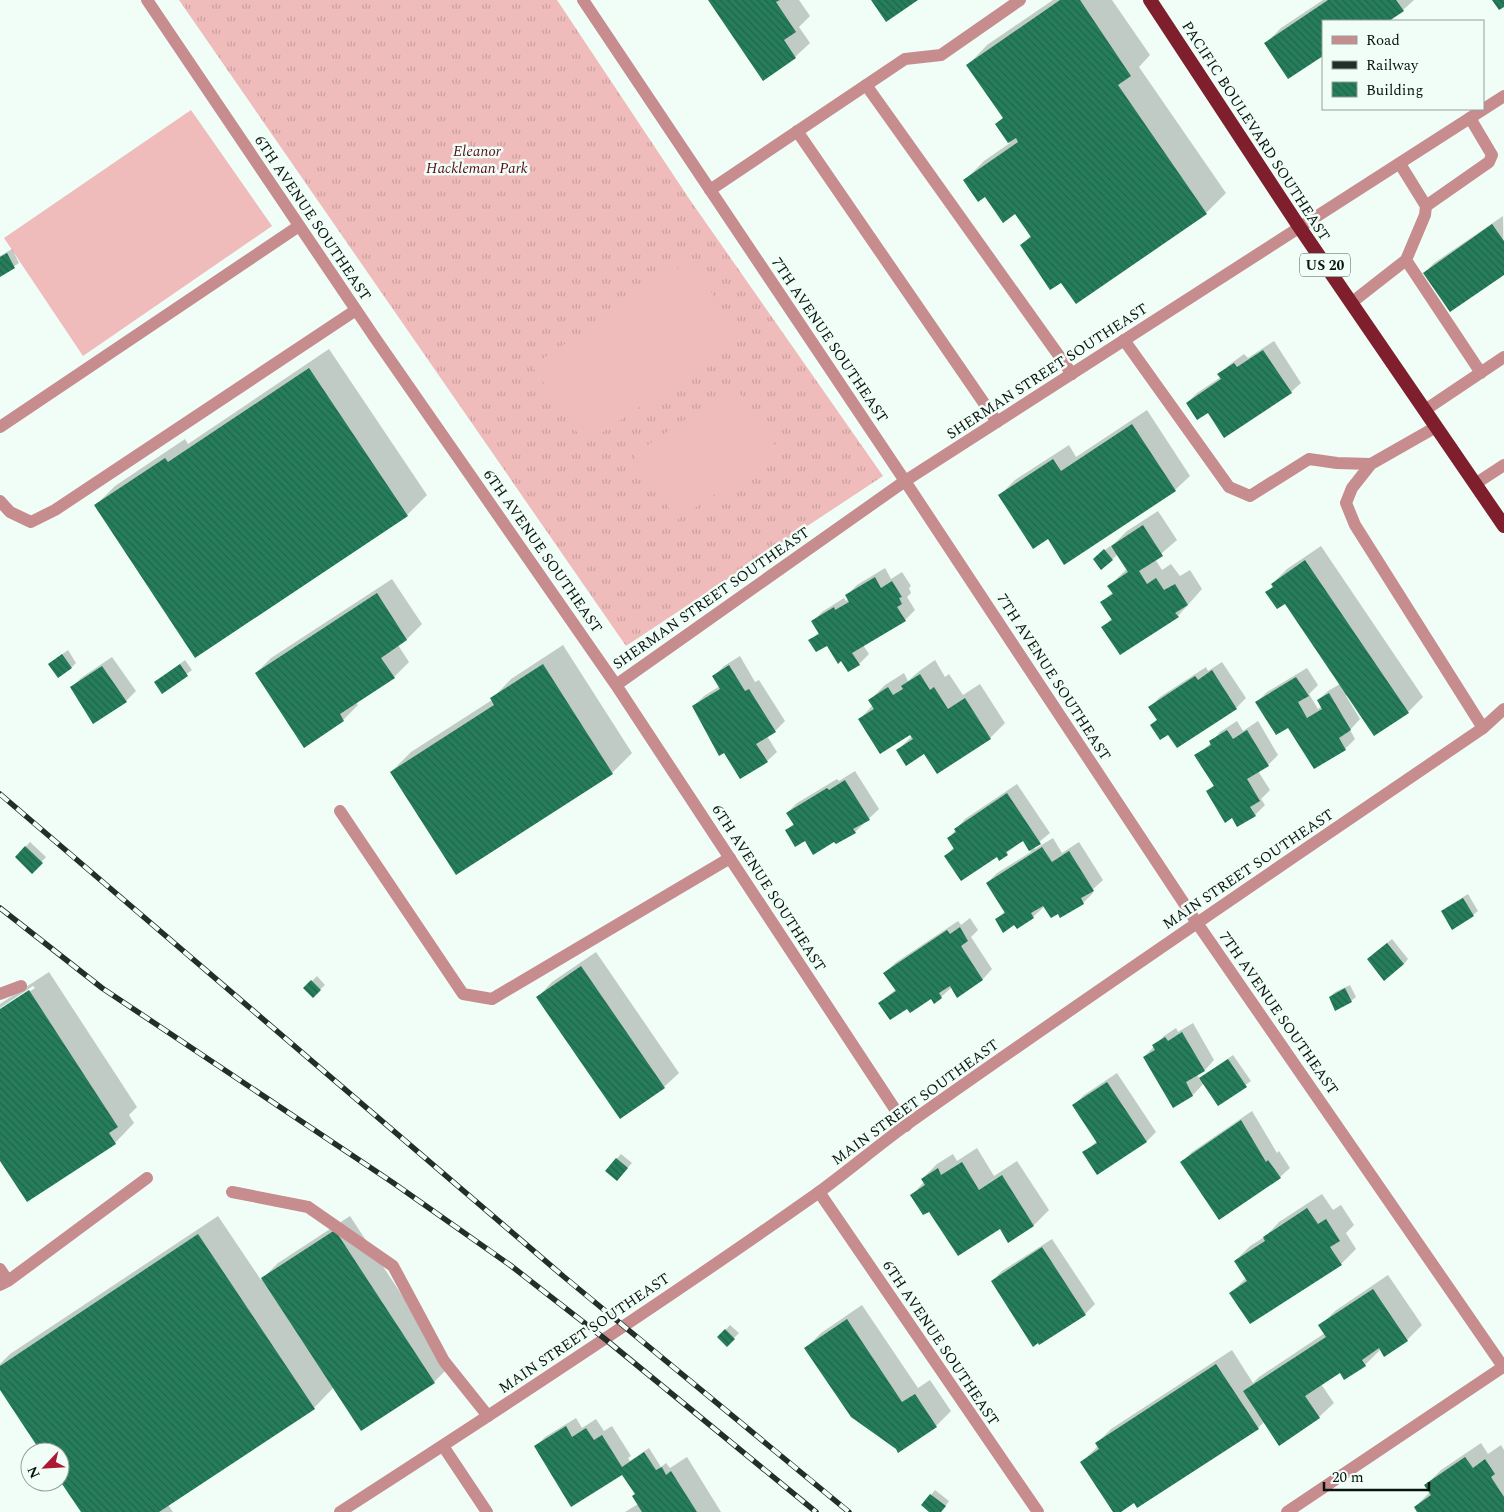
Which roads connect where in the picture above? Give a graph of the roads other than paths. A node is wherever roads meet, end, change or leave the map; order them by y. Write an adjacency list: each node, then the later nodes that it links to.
1 (147, 0): 14 (street, 6TH AVENUE SOUTHEAST)
2 (583, 0): 12 (street, 7TH AVENUE SOUTHEAST)
3 (1020, 0): 5 (street)
4 (1150, 0): 15 (highway, PACIFIC BOULEVARD SOUTHEAST / US 20)
5 (866, 85): 10 (street); 22 (street)
6 (1504, 96): 7 (street, SHERMAN STREET SOUTHEAST)
7 (1484, 109)
8 (1482, 110): 9 (street, SHERMAN STREET SOUTHEAST)
9 (1470, 118): 11 (street, SHERMAN STREET SOUTHEAST); 13 (street)
10 (797, 131): 12 (street); 24 (street)
11 (1400, 164): 13 (street); 15 (street, SHERMAN STREET SOUTHEAST)
12 (710, 190): 29 (street, 7TH AVENUE SOUTHEAST)
13 (1426, 206): 16 (street)
14 (300, 226): 18 (street, 6TH AVENUE SOUTHEAST); 25 (street)
15 (1300, 228): 17 (highway, PACIFIC BOULEVARD SOUTHEAST / US 20); 19 (street, SHERMAN STREET SOUTHEAST)
16 (1406, 260): 17 (street); 21 (street)
17 (1351, 303): 23 (highway, PACIFIC BOULEVARD SOUTHEAST / US 20)
18 (356, 310): 31 (street); 33 (street, 6TH AVENUE SOUTHEAST)
19 (1124, 340): 22 (street, SHERMAN STREET SOUTHEAST); 27 (street)
20 (1504, 357): 21 (street)
21 (1480, 373): 23 (street)
22 (1072, 374): 24 (street, SHERMAN STREET SOUTHEAST)
23 (1424, 410): 26 (highway, PACIFIC BOULEVARD SOUTHEAST / US 20)
24 (997, 422): 29 (street, SHERMAN STREET SOUTHEAST)
25 (0, 427)
26 (1436, 428): 27 (street); 30 (highway, PACIFIC BOULEVARD SOUTHEAST / US 20)
27 (1371, 464): 35 (street)
28 (1504, 465): 30 (street)
29 (905, 481): 33 (street, SHERMAN STREET SOUTHEAST); 38 (street, 7TH AVENUE SOUTHEAST)
30 (1475, 484): 32 (highway, PACIFIC BOULEVARD SOUTHEAST / US 20)
31 (0, 501)
32 (1504, 526)
33 (616, 685): 37 (street, 6TH AVENUE SOUTHEAST)
34 (1504, 709): 35 (street, MAIN STREET SOUTHEAST)
35 (1483, 728): 38 (street, MAIN STREET SOUTHEAST)
36 (340, 811): 37 (street)
37 (730, 858): 41 (street, 6TH AVENUE SOUTHEAST)
38 (1197, 923): 41 (street, MAIN STREET SOUTHEAST); 47 (street, 7TH AVENUE SOUTHEAST)
39 (21, 986): 40 (street)
40 (0, 994)
41 (906, 1126): 44 (street, MAIN STREET SOUTHEAST)
42 (147, 1178): 46 (street)
43 (232, 1192): 48 (street)
44 (819, 1192): 48 (street, MAIN STREET SOUTHEAST); 52 (street, 6TH AVENUE SOUTHEAST)
45 (0, 1269): 46 (street)
46 (4, 1283)
47 (1504, 1367): 53 (street)
48 (488, 1416): 49 (street, MAIN STREET SOUTHEAST)
49 (443, 1446): 50 (street, MAIN STREET SOUTHEAST); 51 (street)
50 (340, 1512)
51 (488, 1512)
52 (1038, 1512)
53 (1287, 1512)

